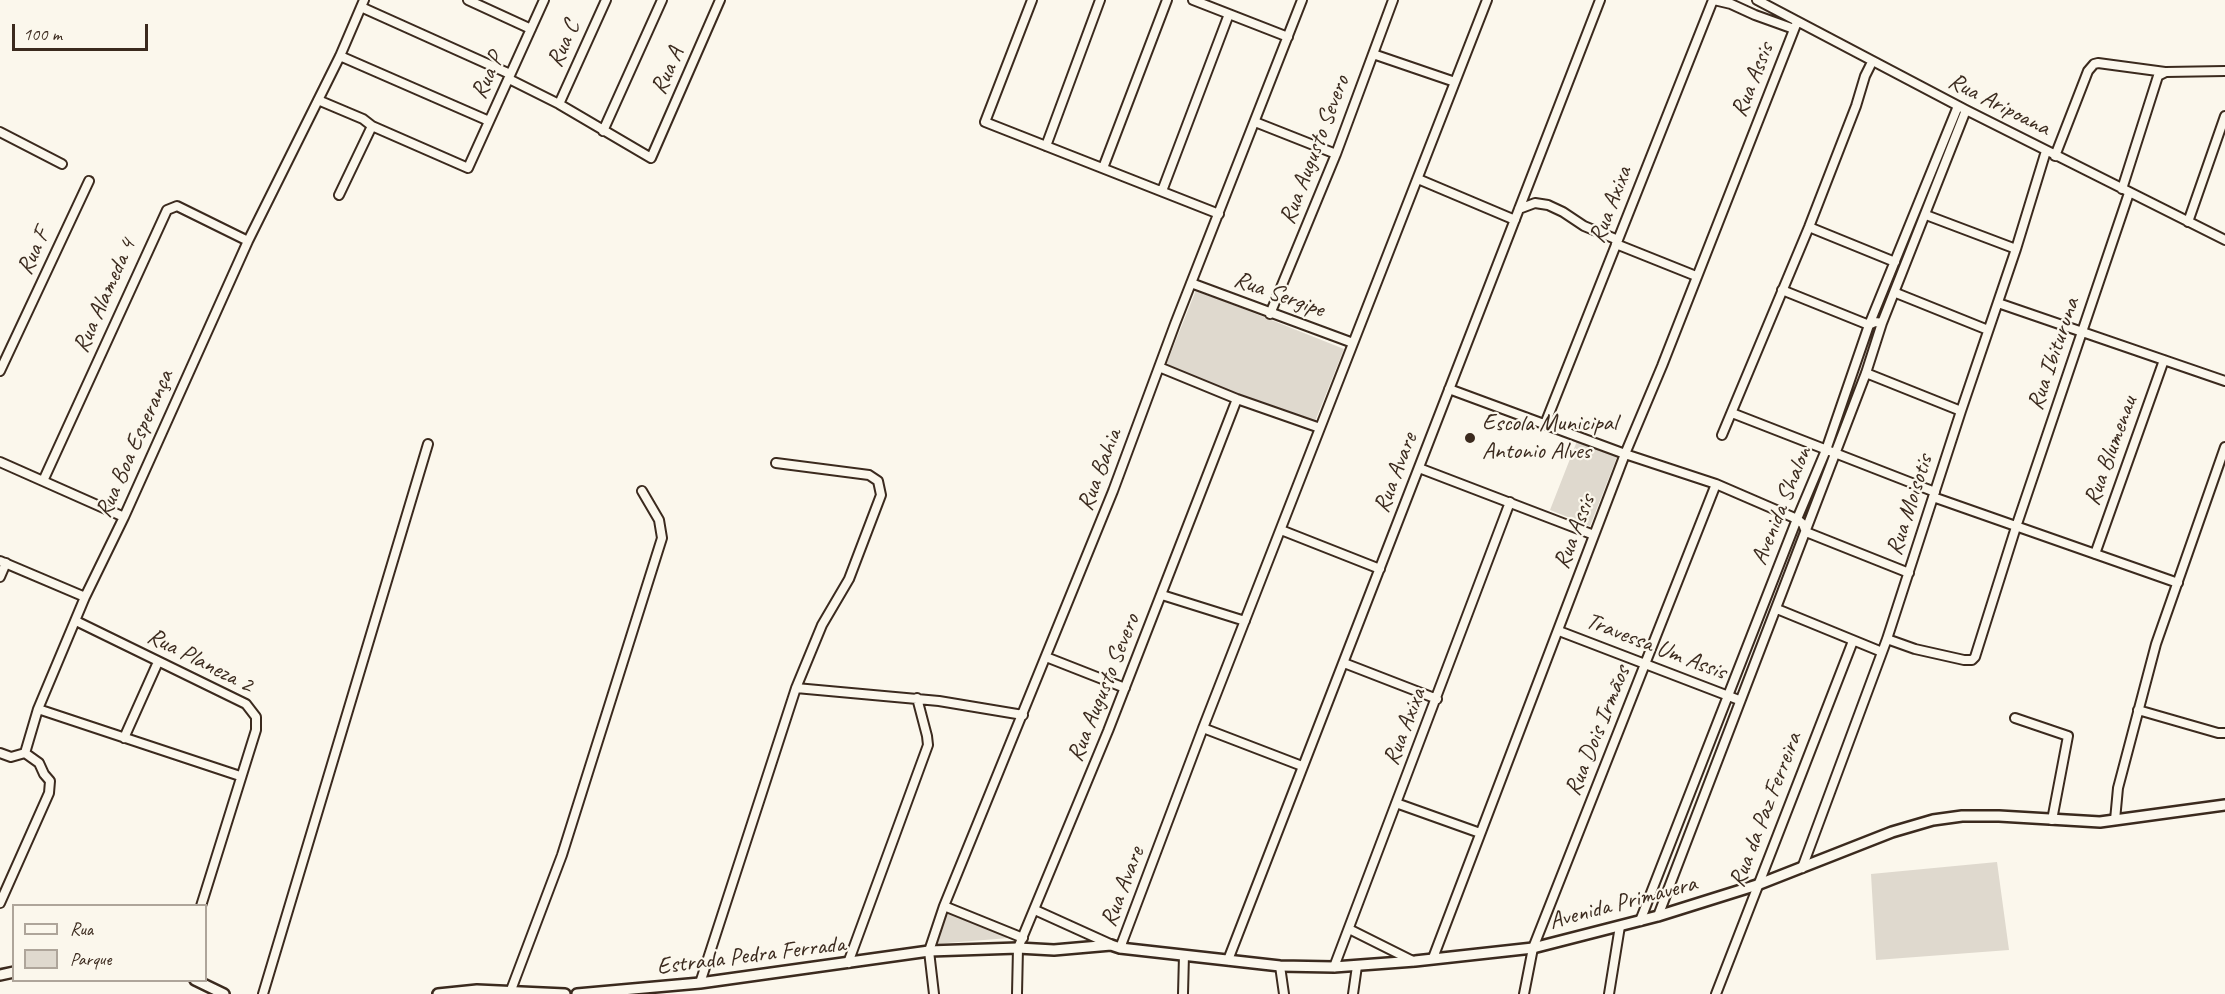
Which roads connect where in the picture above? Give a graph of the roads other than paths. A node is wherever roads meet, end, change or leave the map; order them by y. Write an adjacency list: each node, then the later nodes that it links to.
1 (468, 0): 19 (street)
2 (544, 0): 19 (street, Rua P)
3 (606, 0): 29 (street, Rua C)
4 (662, 0): 36 (street)
5 (720, 0): 36 (street, Rua A)
6 (1032, 0): 38 (street)
7 (1100, 0): 38 (street)
8 (1167, 0): 43 (street)
9 (1193, 0): 17 (street)
10 (1302, 0): 20 (street, Rua Bahia)
11 (1393, 0): 21 (street, Rua Augusto Severo)
12 (1487, 0): 27 (street, Rua Avare)
13 (1600, 0): 49 (street, Rua Avare)
14 (1713, 0): 18 (street); 59 (street, Rua Axixa)
15 (1757, 0): 18 (street, Rua Aripoana)
16 (362, 3): 22 (street, Rua Boa Esperança); 26 (street)
17 (1229, 14): 20 (street); 46 (street)
18 (1795, 26): 23 (street, Rua Aripoana); 62 (street, Rua Assis)
19 (531, 28): 26 (street, Rua P)
20 (1288, 37): 34 (street, Rua Bahia)
21 (1373, 54): 27 (street); 40 (street, Rua Augusto Severo)
22 (340, 56): 28 (street, Rua Boa Esperança); 33 (street)
23 (1872, 62): 30 (street, Rua Aripoana); 55 (street)
24 (2225, 71): 25 (street)
25 (2166, 72): 41 (street); 47 (street, Rua Ibituruna)
26 (509, 77): 29 (street); 33 (street, Rua P)
27 (1455, 82): 44 (street, Rua Avare)
28 (318, 100): 35 (street); 58 (street, Rua Boa Esperança)
29 (559, 104): 36 (street)
30 (1958, 106): 31 (street, Rua Aripoana); 54 (street, Avenida Shalon)
31 (1966, 110): 39 (street, Rua Aripoana); 51 (street, Avenida Shalon)
32 (2225, 116): 53 (street)
33 (489, 121): 35 (street, Rua P)
34 (1255, 122): 40 (street); 50 (street, Rua Bahia)
35 (372, 126): 48 (street)
36 (603, 131)
37 (0, 132): 42 (street)
38 (1046, 146): 43 (street)
39 (2046, 151): 41 (street, Rua Aripoana); 60 (street, Rua Moisotis)
40 (1336, 154): 69 (street, Rua Augusto Severo)
41 (2055, 156): 47 (street, Rua Aripoana)
42 (62, 164)
43 (1104, 168): 46 (street)
44 (1418, 179): 52 (street); 74 (street, Rua Avare)
45 (89, 181): 77 (street, Rua F)
46 (1162, 191): 50 (street)
47 (2125, 191): 53 (street, Rua Aripoana); 73 (street, Rua Ibituruna)
48 (339, 195)
49 (1519, 209): 52 (street, Rua Avare); 59 (street)
50 (1219, 214): 64 (street, Rua Bahia)
51 (1926, 215): 56 (street, Avenida Shalon); 60 (street)
52 (1515, 220): 80 (street, Rua Avare)
53 (2188, 222): 57 (street, Rua Aripoana)
54 (1911, 223): 56 (street); 61 (street, Avenida Shalon)
55 (1809, 227): 61 (street); 66 (street)
56 (1921, 228): 65 (street, Avenida Shalon)
57 (2225, 240)
58 (248, 242): 97 (street, Rua Alameda 4); 102 (street, Rua Boa Esperança)
59 (1617, 242): 62 (street); 86 (street, Rua Axixa)
60 (2016, 249): 68 (street, Rua Moisotis)
61 (1895, 262): 63 (street, Avenida Shalon)
62 (1696, 276): 92 (street, Rua Assis)
63 (1889, 279): 65 (street); 71 (street, Avenida Shalon)
64 (1191, 283): 69 (street, Rua Sergipe); 76 (street, Rua Bahia)
65 (1899, 284): 67 (street, Avenida Shalon)
66 (1782, 290): 71 (street); 84 (street)
67 (1896, 293): 70 (street, Avenida Shalon); 72 (street)
68 (1998, 303): 72 (street, Rua Moisotis); 73 (street)
69 (1270, 314): 74 (street, Rua Sergipe)
70 (1882, 323): 71 (street); 78 (street, Avenida Shalon)
71 (1869, 325): 82 (street, Avenida Shalon)
72 (1988, 330): 83 (street, Rua Moisotis)
73 (2083, 332): 75 (street); 104 (street, Rua Ibituruna)
74 (1353, 344): 87 (street, Rua Avare)
75 (2164, 360): 79 (street); 108 (street, Rua Blumenau)
76 (1159, 367): 81 (street); 123 (street, Rua Bahia)
77 (0, 371)
78 (1866, 374): 83 (street); 85 (street, Avenida Shalon)
79 (2225, 381)
80 (1449, 389): 86 (street); 96 (street, Rua Avare)
81 (1237, 399): 87 (street); 114 (street, Rua Augusto Severo)
82 (1839, 410): 85 (street); 91 (street, Avenida Shalon)
83 (1960, 411): 100 (street, Rua Moisotis)
84 (1732, 413): 88 (street); 91 (street)
85 (1851, 415): 93 (street, Avenida Shalon)
86 (1545, 424): 92 (street)
87 (1320, 428): 105 (street, Rua Avare)
88 (1722, 435)
89 (428, 444): 178 (street)
90 (2225, 447): 113 (street)
91 (1826, 450): 93 (street); 103 (street, Avenida Shalon)
92 (1625, 454): 98 (street); 107 (street, Rua Assis)
93 (1836, 454): 100 (street); 106 (street, Avenida Shalon)
94 (0, 462): 97 (street)
95 (776, 464): 129 (street)
96 (1419, 468): 101 (street); 110 (street, Rua Avare)
97 (43, 481): 102 (street)
98 (1716, 484): 103 (street); 126 (street, Rua Dois Irmãos)
99 (642, 491): 176 (street)
100 (1934, 495): 104 (street); 111 (street, Rua Moisotis)
101 (1510, 502): 107 (street); 133 (street, Rua Axixa)
102 (124, 518): 115 (street, Rua Boa Esperança)
103 (1797, 519): 106 (street); 127 (street, Avenida Shalon)
104 (2016, 527): 108 (street); 120 (street, Rua Ibituruna)
105 (1281, 530): 110 (street); 118 (street, Rua Avare)
106 (1806, 531): 111 (street); 116 (street, Avenida Shalon)
107 (1594, 535): 119 (street, Rua Assis)
108 (2095, 554): 113 (street)
109 (3, 562): 112 (street); 115 (street)
110 (1380, 569): 125 (street, Rua Avare)
111 (1909, 573): 120 (street, Rua Moisotis)
112 (0, 577)
113 (2178, 583): 136 (street)
114 (1162, 595): 118 (street); 130 (street, Rua Augusto Severo)
115 (85, 597): 117 (street, Rua Boa Esperança)
116 (1777, 609): 121 (street); 128 (street, Avenida Shalon)
117 (76, 621): 124 (street, Rua Planeza 2); 135 (street, Rua Boa Esperança)
118 (1245, 621): 139 (street, Rua Avare)
119 (1559, 631): 126 (street, Travessa Um Assis); 150 (street, Rua Assis)
120 (1887, 639): 122 (street, Rua Moisotis)
121 (1853, 641): 122 (street); 152 (street, Rua da Paz Ferreira)
122 (1882, 652): 151 (street, Rua Moisotis)
123 (1046, 657): 130 (street); 137 (street, Rua Bahia)
124 (158, 662): 141 (street); 145 (street, Rua Planeza 2)
125 (1344, 663): 133 (street); 144 (street, Rua Avare)
126 (1645, 663): 131 (street, Travessa Um Assis); 164 (street, Rua Dois Irmãos)
127 (1739, 667): 128 (street); 131 (street, Avenida Shalon)
128 (1751, 672): 134 (street, Avenida Shalon)
129 (796, 688): 132 (street); 175 (street)
130 (1125, 688): 156 (street, Rua Augusto Severo)
131 (1728, 695): 134 (street, Travessa Um Assis); 158 (street, Avenida Shalon)
132 (917, 698): 137 (street); 170 (street)
133 (1437, 699): 146 (street, Rua Axixa)
134 (1739, 700): 157 (street, Avenida Shalon)
135 (38, 709): 141 (street); 143 (street, Rua Boa Esperança)
136 (2138, 710): 140 (street); 149 (street)
137 (1023, 715): 155 (street, Rua Bahia)
138 (2015, 718): 148 (street)
139 (1203, 728): 144 (street); 162 (street, Rua Avare)
140 (2225, 733)
141 (124, 738): 145 (street)
142 (0, 753): 143 (street)
143 (25, 753): 153 (street)
144 (1302, 766): 168 (street, Rua Avare)
145 (240, 776): 154 (street, Rua Planeza 2)
146 (1396, 803): 150 (street); 160 (street, Rua Axixa)
147 (2225, 805): 149 (street, Avenida Primavera)
148 (2052, 820): 149 (street, Avenida Primavera); 151 (street, Avenida Primavera)
149 (2115, 820)
150 (1480, 833): 167 (street, Rua Assis)
151 (1802, 868): 152 (street, Avenida Primavera)
152 (1757, 885): 157 (street, Avenida Primavera); 189 (street, Rua da Paz Ferreira)
153 (0, 903)
154 (202, 904)
155 (944, 906): 161 (street); 165 (street, Rua Bahia)
156 (1035, 910): 161 (street, Rua Augusto Severo); 162 (street)
157 (1658, 916): 158 (street, Avenida Primavera)
158 (1640, 921): 159 (street, Avenida Primavera)
159 (1620, 926): 164 (street, Avenida Primavera); 188 (street)
160 (1349, 929): 169 (street); 173 (street, Rua Axixa)
161 (1023, 938): 163 (street, Rua Augusto Severo)
162 (1116, 946): 163 (street, Avenida Primavera); 166 (street, Avenida Primavera)
163 (1018, 948): 165 (street, Estrada Pedra Ferrada); 183 (street, Rua Augusto Severo)
164 (1533, 948): 167 (street, Avenida Primavera); 187 (street, Rua Dois Irmãos)
165 (929, 951): 170 (street, Estrada Pedra Ferrada); 182 (street)
166 (1184, 955): 168 (street, Avenida Primavera); 184 (street)
167 (1433, 958): 169 (street, Avenida Primavera)
168 (1228, 960): 171 (street, Avenida Primavera)
169 (1415, 961): 172 (street, Avenida Primavera)
170 (848, 963): 175 (street, Estrada Pedra Ferrada)
171 (1280, 966): 173 (street, Avenida Primavera); 185 (street)
172 (1357, 966): 173 (street, Avenida Primavera); 186 (street)
173 (1334, 967)
174 (197, 982): 177 (street)
175 (700, 983): 181 (street, Estrada Pedra Ferrada)
176 (511, 990): 179 (street); 180 (street)
177 (224, 994)
178 (263, 994)
179 (438, 994)
180 (565, 994)
181 (577, 994)
182 (934, 994)
183 (1017, 994)
184 (1183, 994)
185 (1284, 994)
186 (1353, 994)
187 (1524, 994)
188 (1609, 994)
189 (1716, 994)

